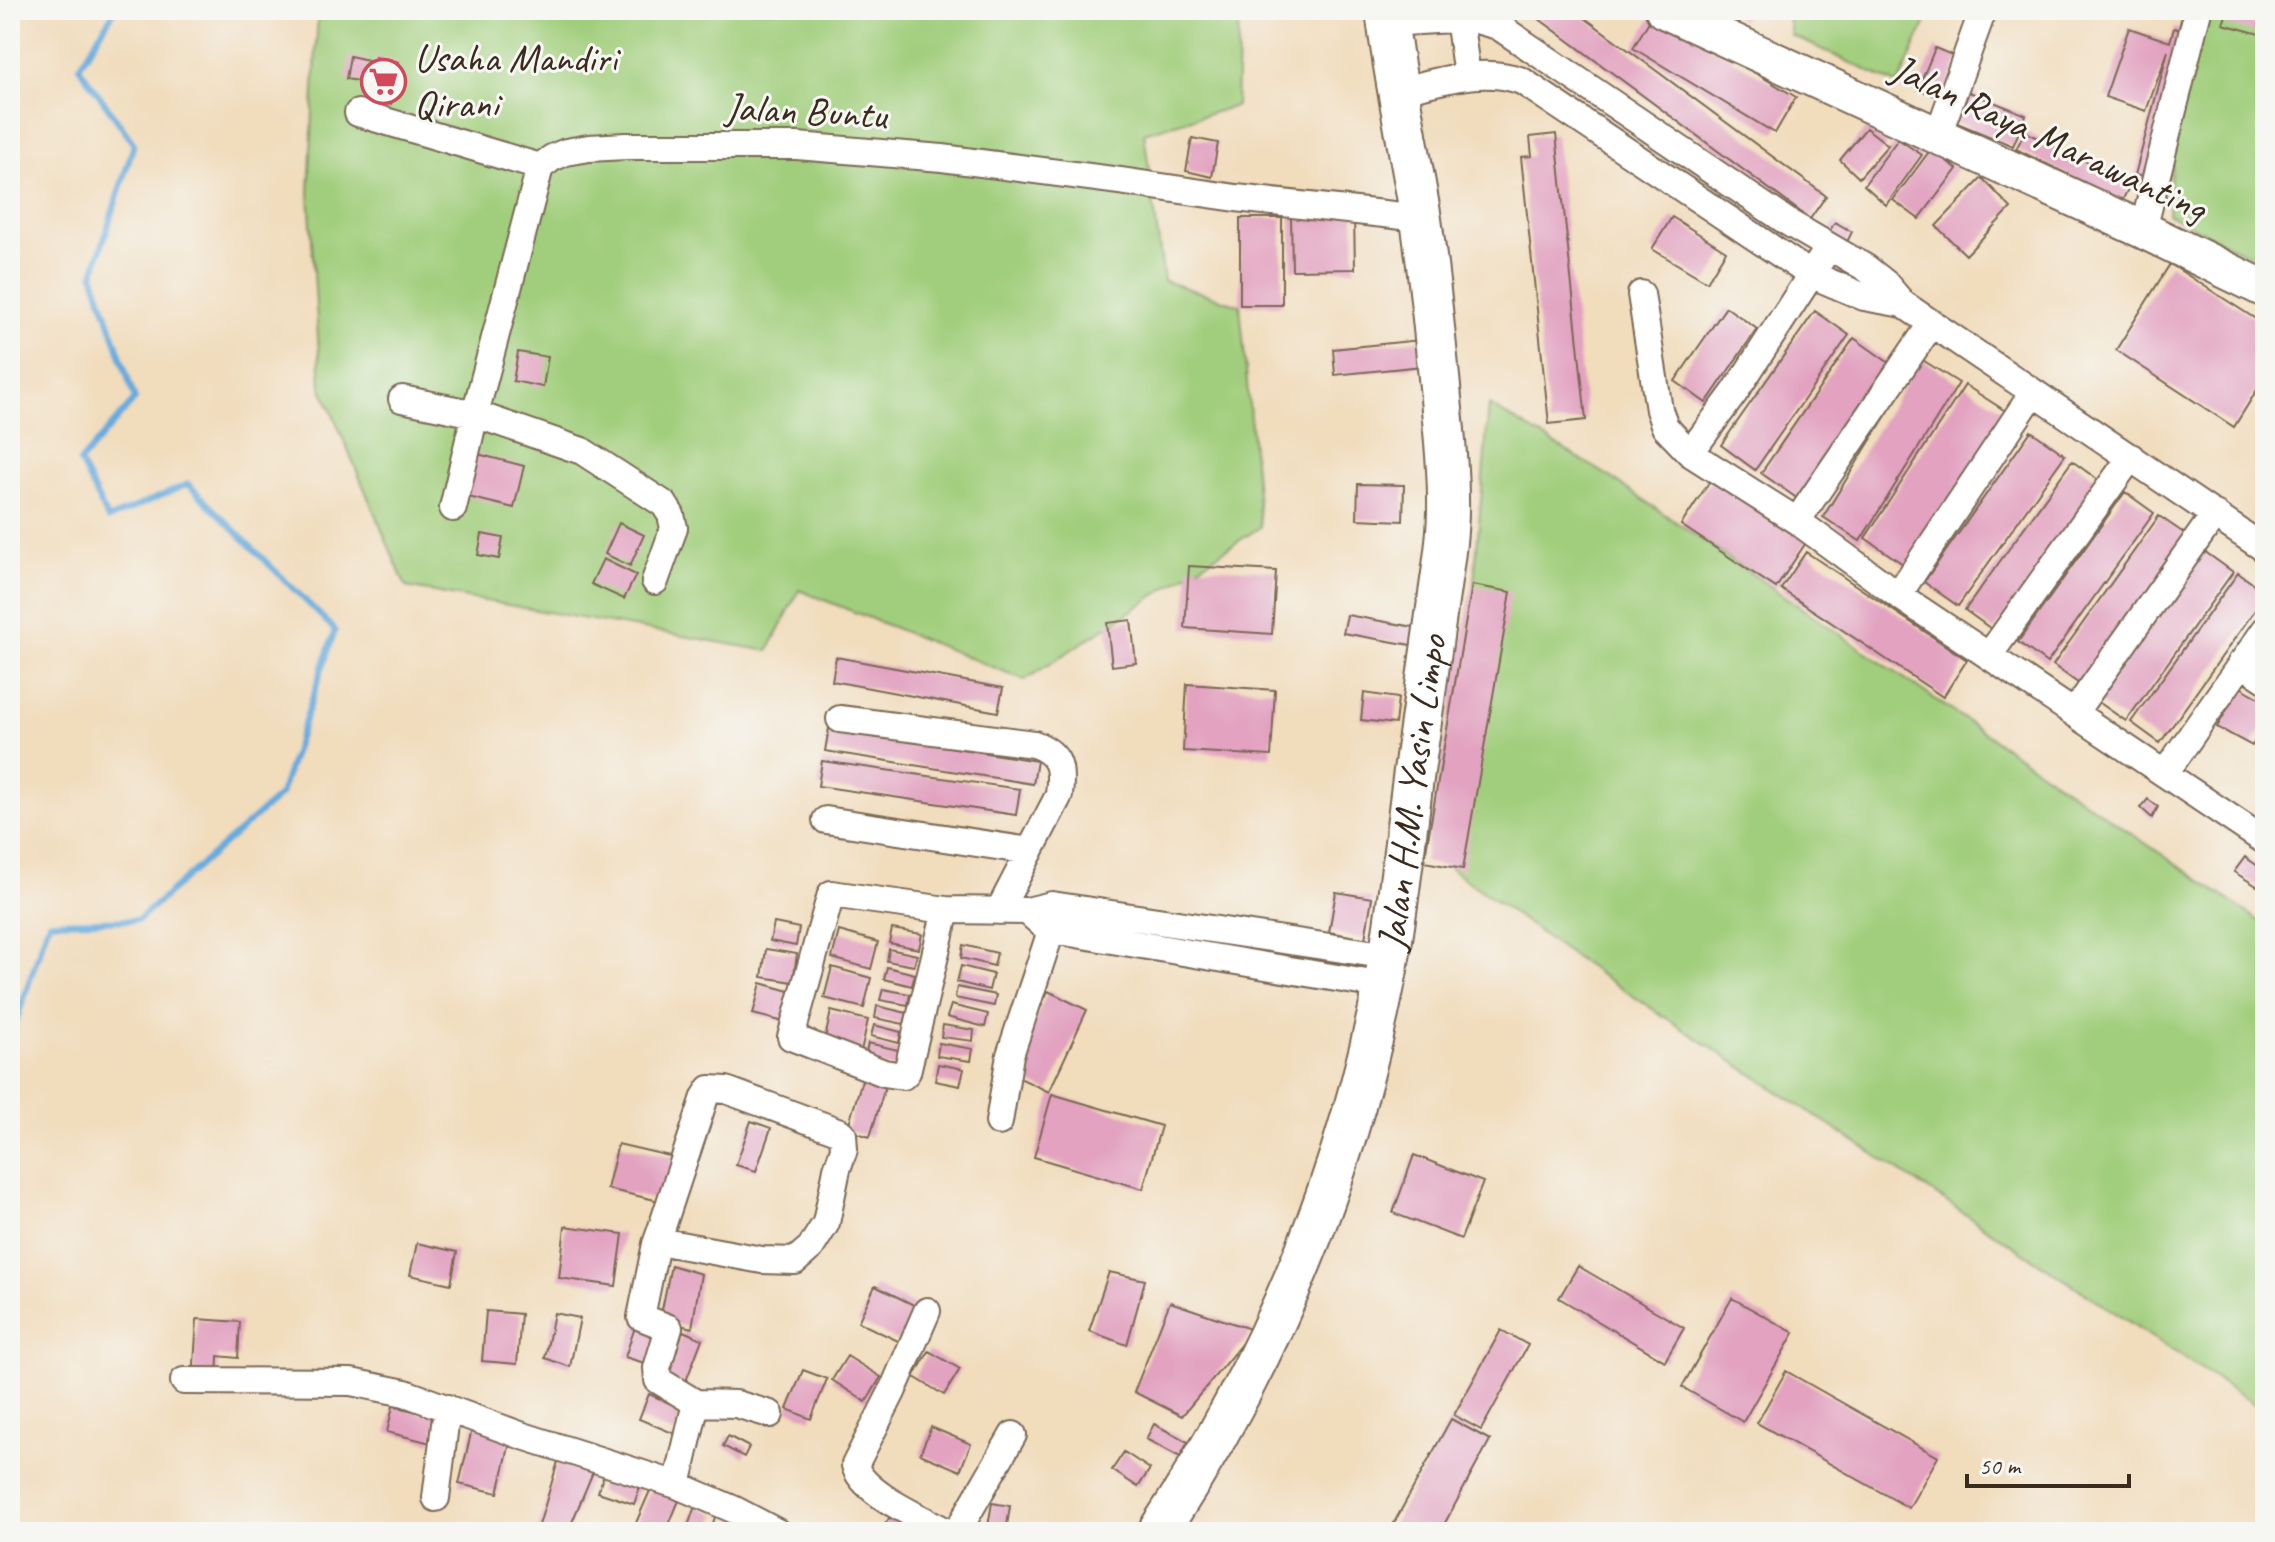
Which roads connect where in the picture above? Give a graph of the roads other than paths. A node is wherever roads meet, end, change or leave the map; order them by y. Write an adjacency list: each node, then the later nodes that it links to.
1 (1664, 10): 9 (street, Jalan Raya Marawanting)
2 (1983, 10): 9 (street)
3 (2198, 10): 13 (street)
4 (1386, 17): 5 (street); 7 (main road, Jalan H.M. Yasin Limpo)
5 (1459, 18): 6 (street); 12 (street)
6 (1467, 76): 7 (street); 15 (street)
7 (1398, 91): 11 (main road, Jalan H.M. Yasin Limpo)
8 (358, 113): 10 (street)
9 (1938, 135): 13 (street, Jalan Raya Marawanting)
10 (540, 167): 11 (street, Jalan Buntu); 23 (street)
11 (1421, 218): 46 (main road, Jalan H.M. Yasin Limpo)
12 (1789, 223): 14 (street); 15 (street)
13 (2143, 230): 17 (street, Jalan Raya Marawanting)
14 (1829, 247): 16 (street); 19 (street)
15 (1772, 249): 16 (street)
16 (1810, 274): 19 (street); 24 (street)
17 (2265, 289)
18 (1641, 294): 24 (street)
19 (1903, 304): 20 (street)
20 (1932, 323): 21 (street); 28 (street)
21 (2033, 393): 25 (street); 31 (street)
22 (402, 399): 23 (street)
23 (475, 414): 26 (street); 30 (street)
24 (1690, 453): 28 (street)
25 (2131, 457): 27 (street); 33 (street)
26 (453, 508)
27 (2215, 514): 29 (street); 36 (street)
28 (1797, 521): 31 (street)
29 (2265, 549)
30 (655, 581)
31 (1898, 595): 33 (street)
32 (2265, 630): 34 (street)
33 (1990, 654): 36 (street)
34 (2241, 663): 35 (street); 38 (street)
35 (2265, 679)
36 (2074, 713): 38 (street)
37 (840, 719): 41 (street)
38 (2165, 773): 40 (street)
39 (826, 820): 41 (street)
40 (2265, 841)
41 (1030, 851): 43 (street)
42 (946, 910): 42 (street); 43 (street)
43 (999, 911): 44 (street)
44 (1027, 911): 45 (street); 46 (street)
45 (1052, 928): 46 (street); 47 (street)
46 (1387, 971): 60 (main road, Jalan H.M. Yasin Limpo)
47 (999, 1122)
48 (658, 1241): 48 (street); 51 (street)
49 (927, 1311): 58 (street)
50 (184, 1381): 52 (street)
51 (696, 1403): 53 (street); 55 (street)
52 (447, 1408): 55 (street); 56 (street)
53 (770, 1414)
54 (1013, 1435): 59 (street)
55 (677, 1485): 57 (street)
56 (436, 1498)
57 (777, 1532)
58 (947, 1532)
59 (957, 1532)
60 (1158, 1532)

